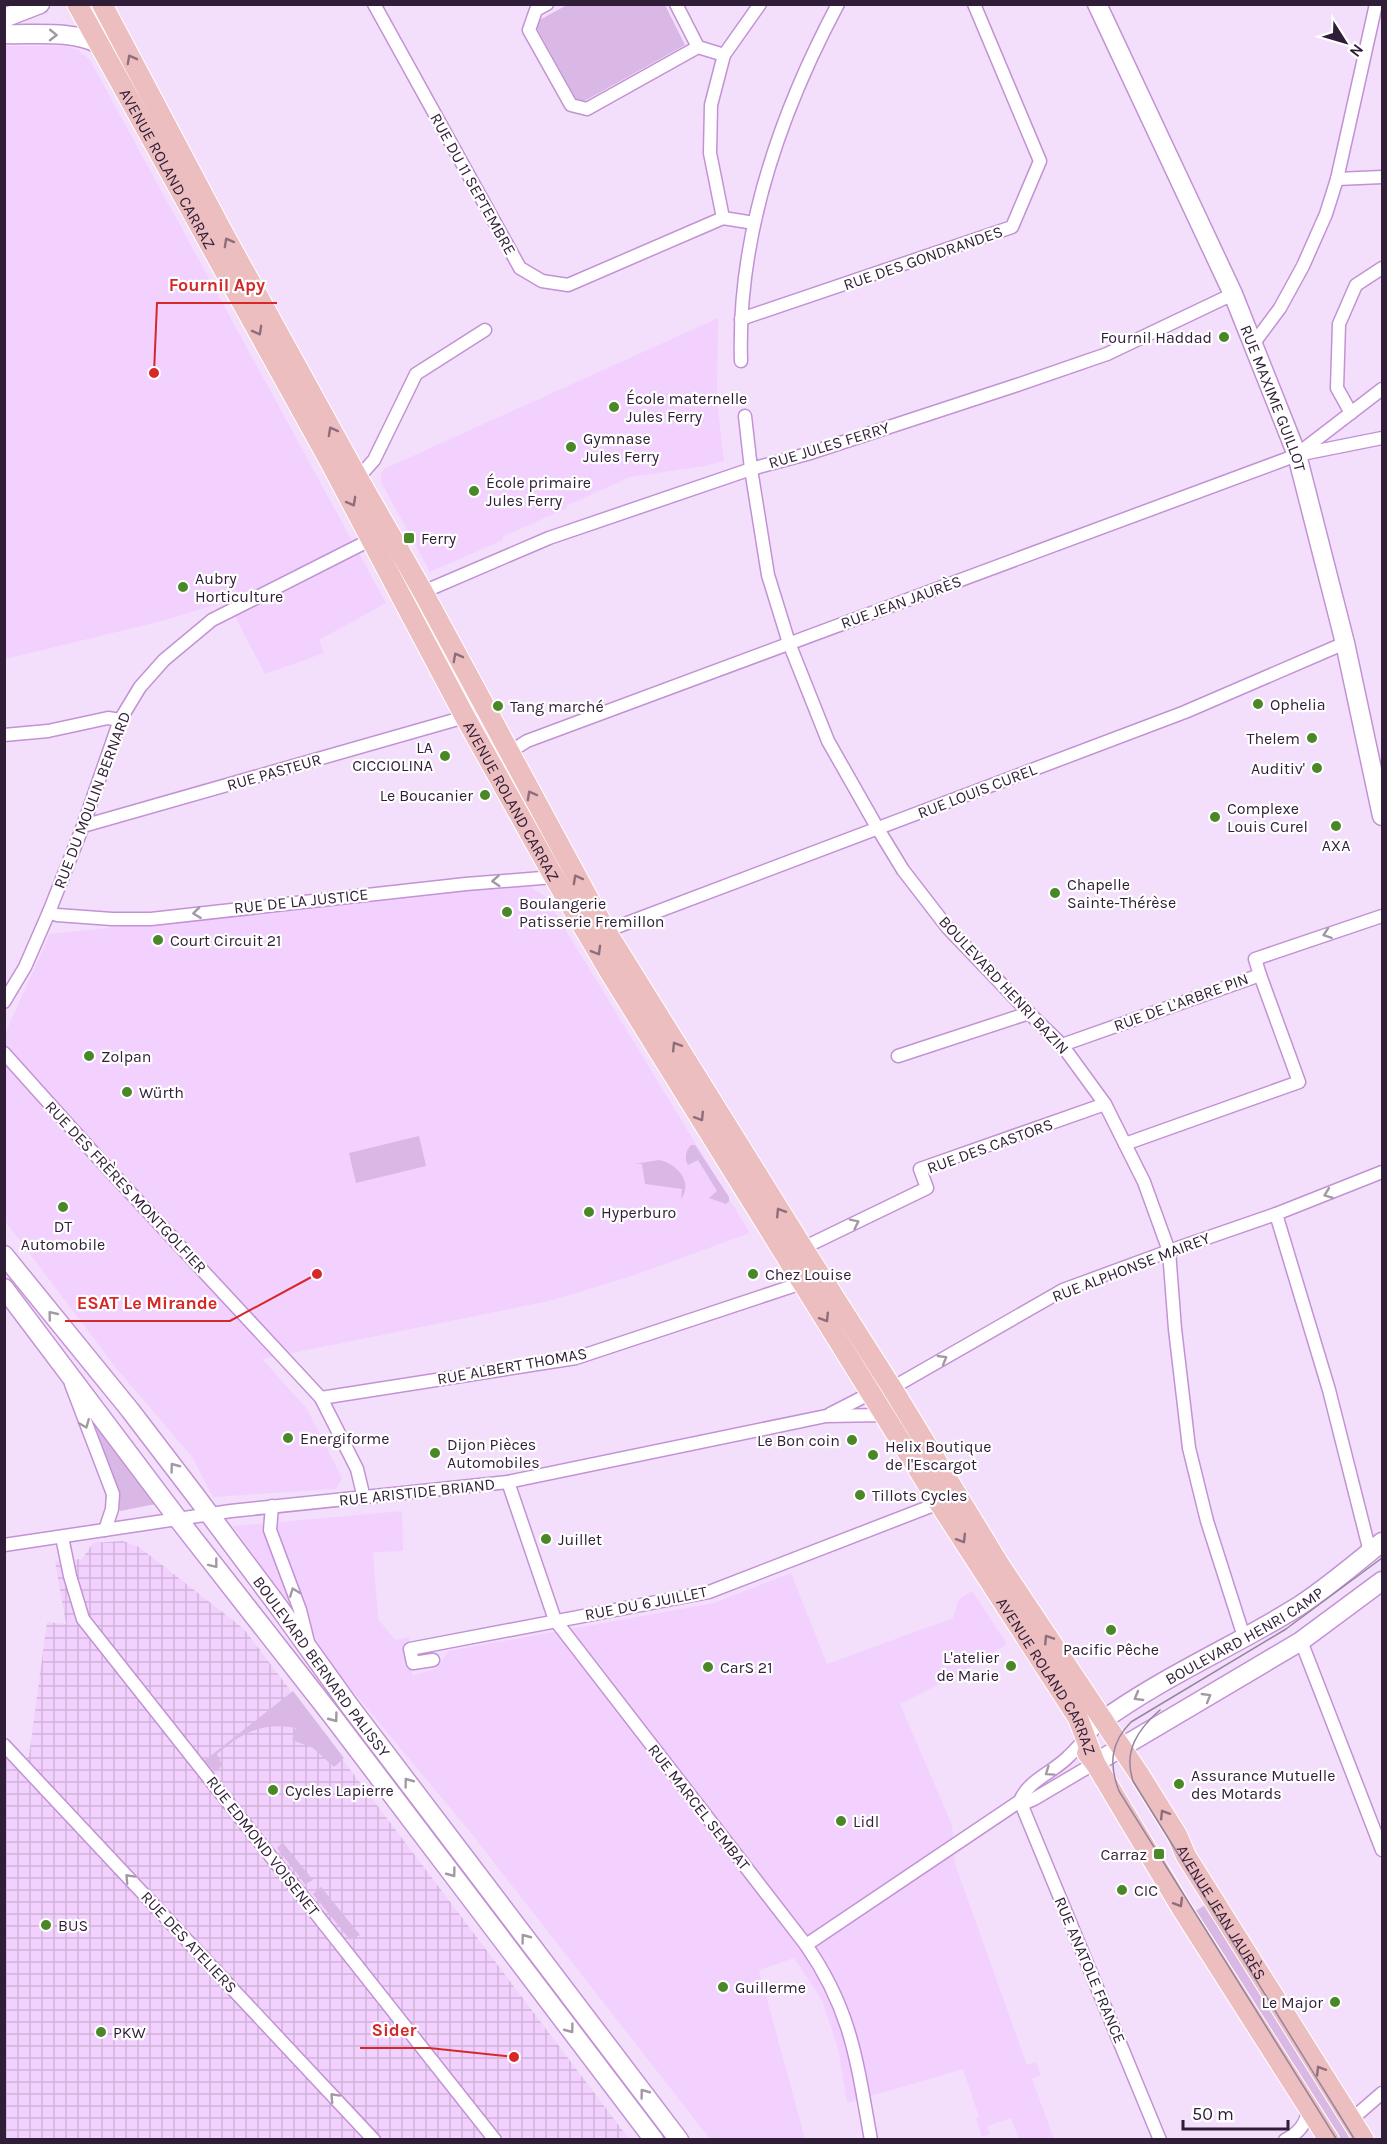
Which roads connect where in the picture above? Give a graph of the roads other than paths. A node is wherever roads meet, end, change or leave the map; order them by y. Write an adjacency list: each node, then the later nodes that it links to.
1 (40, 4): 13 (main road)
2 (77, 4): 15 (main road, AVENUE ROLAND CARRAZ)
3 (102, 4): 12 (main road, AVENUE ROLAND CARRAZ)
4 (374, 4): 20 (street, RUE DU 11 SEPTEMBRE)
5 (547, 4): 16 (street)
6 (676, 4): 16 (street)
7 (760, 4): 17 (street)
8 (838, 4): 21 (street)
9 (974, 4): 24 (street, RUE DES GONDRANDES)
10 (1098, 4): 23 (main road, RUE MAXIME GUILLOT)
11 (1376, 4): 19 (street)
12 (112, 14): 34 (main road, AVENUE ROLAND CARRAZ, one-way to 12)
13 (4, 18)
14 (4, 34): 15 (main road, one-way to 15)
15 (99, 44): 35 (main road, AVENUE ROLAND CARRAZ, one-way to 35)
16 (698, 47): 17 (street)
17 (724, 55): 20 (street)
18 (1383, 177): 19 (street)
19 (1337, 179): 26 (street)
20 (723, 218): 21 (street)
21 (754, 222): 24 (street)
22 (1383, 268): 29 (street)
23 (1233, 294): 26 (main road, RUE MAXIME GUILLOT); 33 (street, RUE JULES FERRY)
24 (741, 320): 27 (street)
25 (485, 330): 34 (street)
26 (1254, 344): 32 (main road, RUE MAXIME GUILLOT)
27 (741, 361)
28 (1383, 389): 29 (street)
29 (1352, 412): 32 (street)
30 (745, 416): 33 (street, BOULEVARD HENRI BAZIN)
31 (1383, 438): 32 (street)
32 (1297, 455): 37 (street, RUE JEAN JAURÈS); 38 (main road, RUE MAXIME GUILLOT)
33 (751, 469): 36 (street, RUE JULES FERRY); 37 (street, BOULEVARD HENRI BAZIN)
34 (358, 478): 36 (main road, AVENUE ROLAND CARRAZ)
35 (372, 539): 39 (main road, AVENUE ROLAND CARRAZ); 40 (street, RUE DU MOULIN BERNARD)
36 (423, 592): 42 (main road, AVENUE ROLAND CARRAZ, one-way to 36)
37 (789, 643): 42 (street, RUE JEAN JAURÈS); 45 (street, BOULEVARD HENRI BAZIN)
38 (1345, 643): 43 (main road, RUE MAXIME GUILLOT); 45 (street, RUE LOUIS CUREL)
39 (465, 717): 42 (main road); 44 (street, RUE PASTEUR); 46 (main road, AVENUE ROLAND CARRAZ)
40 (120, 720): 41 (street); 44 (street, RUE DU MOULIN BERNARD)
41 (4, 735)
42 (508, 753): 49 (main road, AVENUE ROLAND CARRAZ, one-way to 42)
43 (1383, 816)
44 (83, 826): 47 (street, RUE DU MOULIN BERNARD)
45 (878, 830): 49 (street, RUE LOUIS CUREL); 52 (street, BOULEVARD HENRI BAZIN)
46 (554, 877): 47 (street, RUE DE LA JUSTICE, one-way to 47); 63 (main road, AVENUE ROLAND CARRAZ, one-way to 63)
47 (49, 912): 51 (street, RUE DU MOULIN BERNARD)
48 (1383, 916): 50 (street, RUE DE L'ARBRE PIN, one-way to 50)
49 (606, 931): 60 (main road, AVENUE ROLAND CARRAZ, one-way to 49)
50 (1260, 975): 53 (street, RUE DE L'ARBRE PIN); 57 (street)
51 (4, 1002)
52 (1029, 1013): 53 (street, BOULEVARD HENRI BAZIN); 55 (street)
53 (1062, 1045): 56 (street, BOULEVARD HENRI BAZIN)
54 (4, 1053): 68 (street, RUE DES FRÈRES MONTGOLFIER)
55 (898, 1056)
56 (1105, 1104): 57 (street, BOULEVARD HENRI BAZIN); 60 (street, RUE DES CASTORS, one-way to 56)
57 (1125, 1144): 61 (street, BOULEVARD HENRI BAZIN)
58 (1383, 1172): 59 (street, RUE ALPHONSE MAIREY, one-way to 59)
59 (1276, 1214): 61 (street, RUE ALPHONSE MAIREY); 81 (street)
60 (803, 1248): 66 (main road, AVENUE ROLAND CARRAZ)
61 (1169, 1251): 66 (street, RUE ALPHONSE MAIREY, one-way to 61); 85 (street, BOULEVARD HENRI BAZIN)
62 (4, 1255): 76 (main road, BOULEVARD BERNARD PALISSY, one-way to 62)
63 (802, 1283): 67 (main road, AVENUE ROLAND CARRAZ, one-way to 67); 68 (street, RUE ALBERT THOMAS)
64 (4, 1288): 65 (main road, BOULEVARD BERNARD PALISSY)
65 (66, 1368): 77 (main road, BOULEVARD BERNARD PALISSY); 78 (street, BOULEVARD BERNARD PALISSY, one-way to 78)
66 (892, 1388): 71 (main road, AVENUE ROLAND CARRAZ)
67 (871, 1393): 69 (main road, AVENUE ROLAND CARRAZ); 70 (street, RUE ARISTIDE BRIAND); 71 (main road)
68 (321, 1398): 73 (street, RUE DES FRÈRES MONTGOLFIER)
69 (885, 1415): 70 (street, RUE ARISTIDE BRIAND); 74 (main road, AVENUE ROLAND CARRAZ)
70 (826, 1416): 72 (street, RUE ARISTIDE BRIAND)
71 (911, 1420): 82 (main road, AVENUE ROLAND CARRAZ)
72 (508, 1482): 73 (street, RUE ARISTIDE BRIAND); 84 (street, RUE MARCEL SEMBAT)
73 (364, 1498): 75 (street, RUE ARISTIDE BRIAND)
74 (939, 1503): 82 (main road, AVENUE ROLAND CARRAZ, one-way to 82); 84 (street, RUE DU 6 JUILLET)
75 (272, 1506): 76 (street, RUE ARISTIDE BRIAND); 87 (street, one-way to 75)
76 (209, 1514): 77 (street, RUE ARISTIDE BRIAND); 87 (main road, BOULEVARD BERNARD PALISSY)
77 (178, 1519): 78 (street, RUE ARISTIDE BRIAND); 103 (main road, BOULEVARD BERNARD PALISSY, one-way to 103)
78 (105, 1530): 79 (street, RUE ARISTIDE BRIAND)
79 (62, 1537): 80 (street, RUE ARISTIDE BRIAND); 102 (street, RUE EDMOND VOISENET)
80 (4, 1545)
81 (1376, 1547): 85 (main road, BOULEVARD HENRI CAMP)
82 (992, 1570): 89 (main road, one-way to 82); 90 (main road, AVENUE ROLAND CARRAZ)
83 (1382, 1583): 86 (main road, BOULEVARD HENRI CAMP)
84 (555, 1620): 88 (street, RUE DU 6 JUILLET); 97 (street, RUE MARCEL SEMBAT)
85 (1244, 1637): 89 (main road, BOULEVARD HENRI CAMP, one-way to 89)
86 (1301, 1641): 92 (main road, BOULEVARD HENRI CAMP, one-way to 86); 96 (street)
87 (310, 1648): 104 (main road, BOULEVARD BERNARD PALISSY, one-way to 87)
88 (433, 1660)
89 (1097, 1713): 90 (street); 92 (main road, AVENUE ROLAND CARRAZ)
90 (1083, 1741): 93 (main road, AVENUE ROLAND CARRAZ); 95 (street, one-way to 95)
91 (4, 1745): 101 (street, RUE DES ATELIERS, one-way to 91)
92 (1120, 1747): 93 (main road, BOULEVARD HENRI CAMP); 94 (main road, AVENUE ROLAND CARRAZ)
93 (1095, 1763): 95 (street); 99 (main road, AVENUE ROLAND CARRAZ, one-way to 99)
94 (1139, 1774): 100 (main road, AVENUE JEAN JAURÈS, one-way to 94)
95 (1020, 1801): 97 (street); 106 (street, RUE ANATOLE FRANCE)
96 (1383, 1850)
97 (806, 1945): 105 (street, RUE MARCEL SEMBAT)
98 (1383, 2093): 100 (street)
99 (1308, 2105): 107 (street); 108 (main road)
100 (1352, 2119): 109 (main road, AVENUE JEAN JAURÈS)
101 (374, 2139)
102 (495, 2139)
103 (654, 2139)
104 (679, 2139)
105 (871, 2139)
106 (1161, 2139)
107 (1285, 2139)
108 (1329, 2139)
109 (1364, 2139)

